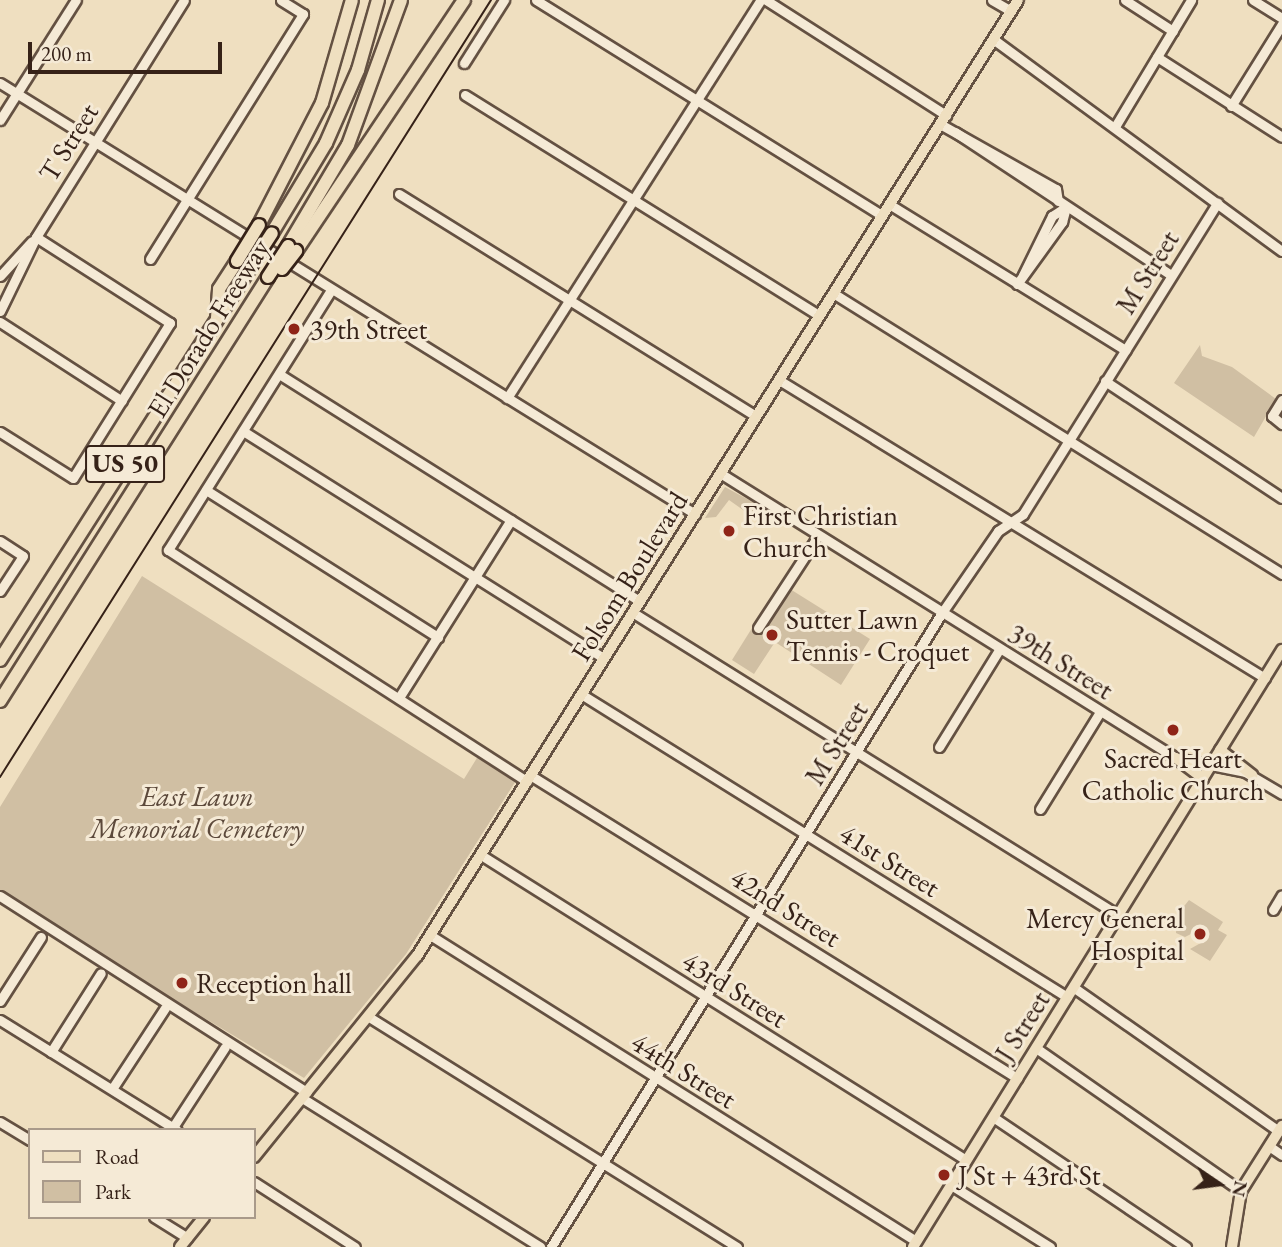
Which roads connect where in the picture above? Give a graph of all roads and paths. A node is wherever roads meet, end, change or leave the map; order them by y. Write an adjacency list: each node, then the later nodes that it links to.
1 (76, 0): 23 (street)
2 (184, 0): 31 (street, T Street)
3 (281, 0): 33 (street)
4 (352, 0): 51 (highway, bridge)
5 (378, 0): 51 (highway, El Dorado Freeway / US 50, bridge)
6 (401, 0): 40 (highway, El Dorado Freeway)
7 (464, 0): 40 (highway)
8 (503, 0): 21 (street)
9 (536, 0): 25 (street)
10 (764, 0): 25 (street); 27 (street)
11 (992, 0): 16 (street)
12 (1018, 0): 16 (main road, Folsom Boulevard)
13 (1125, 0): 18 (street)
14 (1191, 0): 18 (street)
15 (1252, 0): 17 (street)
16 (1011, 11): 19 (main road, Folsom Boulevard)
17 (1282, 21): 26 (street)
18 (1173, 31): 20 (street)
19 (993, 39): 27 (main road, Folsom Boulevard); 29 (street)
20 (1157, 57): 26 (street); 29 (street)
21 (464, 62)
22 (0, 83): 23 (street)
23 (17, 94): 28 (street); 31 (street)
24 (465, 94): 34 (street)
25 (698, 101): 34 (street); 38 (street)
26 (1231, 106): 30 (street)
27 (943, 119): 36 (main road, Folsom Boulevard); 37 (street)
28 (0, 120)
29 (1116, 125): 35 (street)
30 (1282, 137)
31 (95, 142): 33 (street); 39 (street, T Street)
32 (399, 194): 48 (street)
33 (187, 200): 42 (street); 46 (street)
34 (635, 201): 48 (street); 50 (street)
35 (1217, 203): 41 (street); 43 (street, M Street)
36 (889, 204): 38 (main road, Folsom Boulevard); 45 (street)
37 (1062, 204): 43 (street); 45 (street)
38 (882, 215): 47 (main road, Folsom Boulevard)
39 (36, 237): 44 (street, T Street); 49 (street, T Street); 59 (street)
40 (292, 248): 88 (highway, El Dorado Freeway / US 50, bridge)
41 (1282, 251)
42 (150, 259)
43 (1171, 275): 53 (street, M Street)
44 (0, 276)
45 (1017, 284): 53 (street)
46 (331, 289): 54 (street); 57 (street)
47 (833, 293): 50 (main road, Folsom Boulevard); 64 (street)
48 (571, 301): 57 (street); 60 (street)
49 (0, 311)
50 (819, 315): 55 (main road, Folsom Boulevard)
51 (217, 320): 84 (highway, El Dorado Freeway / US 50)
52 (0, 322): 59 (street)
53 (1125, 350): 56 (street, M Street)
54 (279, 374): 62 (street); 69 (street)
55 (779, 380): 60 (main road, Folsom Boulevard); 70 (street)
56 (1105, 381): 64 (street, M Street); 67 (street)
57 (507, 398): 68 (street)
58 (1282, 400): 61 (street)
59 (122, 401): 63 (street)
60 (756, 416): 65 (main road, Folsom Boulevard)
61 (1282, 424)
62 (243, 431): 66 (street); 74 (street)
63 (0, 432)
64 (1068, 440): 70 (street, M Street); 73 (street)
65 (720, 473): 68 (main road, Folsom Boulevard); 71 (street, 39th Street)
66 (206, 490): 80 (street); 87 (street, 42nd Street)
67 (1282, 498)
68 (695, 514): 76 (main road, Folsom Boulevard)
69 (511, 520): 74 (street); 76 (street)
70 (1010, 521): 78 (street, M Street); 85 (street)
71 (818, 536): 78 (street, 39th Street); 79 (street)
72 (0, 541): 75 (street)
73 (1282, 574)
74 (475, 577): 80 (street); 83 (street)
75 (0, 591)
76 (639, 601): 77 (main road, Folsom Boulevard)
77 (632, 612): 83 (main road, Folsom Boulevard); 92 (street)
78 (941, 614): 81 (street, 39th Street); 92 (street, M Street)
79 (758, 628)
80 (438, 637): 87 (street)
81 (999, 650): 89 (street, 39th Street); 90 (street)
82 (1282, 650): 85 (main road, J Street)
83 (604, 658): 86 (main road, Folsom Boulevard)
84 (0, 660)
85 (1265, 678): 91 (main road, J Street)
86 (581, 694): 96 (main road, Folsom Boulevard); 100 (street, 41st Street)
87 (400, 696): 96 (street, 42nd Street)
88 (0, 701)
89 (1100, 712): 93 (street, 39th Street); 99 (street)
90 (939, 747)
91 (1220, 750): 94 (main road, J Street); 95 (main road)
92 (857, 752): 100 (street, M Street); 106 (street)
93 (1176, 758): 94 (street, 39th Street); 97 (main road)
94 (1210, 766): 95 (street, 39th Street); 97 (main road, J Street)
95 (1252, 775): 98 (street, 39th Street)
96 (529, 778): 101 (main road, Folsom Boulevard); 105 (street, 42nd Street)
97 (1203, 778): 106 (main road, J Street)
98 (1282, 794)
99 (1040, 809)
100 (806, 834): 105 (street, M Street); 110 (street, 41st Street)
101 (481, 855): 107 (main road, Folsom Boulevard); 111 (street, 43rd Street)
102 (1282, 895): 104 (street)
103 (0, 896): 122 (street)
104 (1273, 910)
105 (756, 915): 111 (street, M Street); 119 (street, 42nd Street)
106 (1118, 915): 110 (main road, J Street)
107 (430, 936): 114 (main road, Folsom Boulevard); 120 (street, 44th Street)
108 (41, 937): 112 (street)
109 (101, 974): 118 (street)
110 (1070, 993): 117 (main road, J Street); 126 (street, 41st Street)
111 (705, 998): 120 (street, M Street); 131 (street, 43rd Street)
112 (0, 1001)
113 (165, 1008): 121 (street)
114 (369, 1017): 122 (main road, Folsom Boulevard); 132 (street)
115 (0, 1020): 118 (street)
116 (225, 1047): 125 (street)
117 (1036, 1048): 119 (main road, J Street); 135 (street)
118 (51, 1052): 121 (street)
119 (1017, 1077): 123 (main road, J Street)
120 (655, 1079): 132 (street, M Street); 139 (street, 44th Street)
121 (112, 1089): 125 (street)
122 (305, 1095): 129 (main road, Folsom Boulevard); 141 (street)
123 (992, 1117): 131 (main road, J Street); 145 (street)
124 (0, 1122): 127 (street)
125 (175, 1128)
126 (1281, 1129): 128 (main road)
127 (28, 1139)
128 (1269, 1146): 130 (street); 135 (main road)
129 (256, 1155)
130 (1282, 1155)
131 (966, 1160): 134 (main road, J Street)
132 (603, 1163): 142 (street, M Street); 143 (street)
133 (256, 1183): 140 (street)
134 (951, 1185): 139 (main road, J Street); 144 (street)
135 (1241, 1191): 146 (main road)
136 (156, 1219): 138 (street)
137 (202, 1219): 138 (main road)
138 (184, 1242)
139 (916, 1245)
140 (355, 1247)
141 (540, 1247)
142 (551, 1247)
143 (737, 1247)
144 (1050, 1247)
145 (1186, 1247)
146 (1232, 1247)

